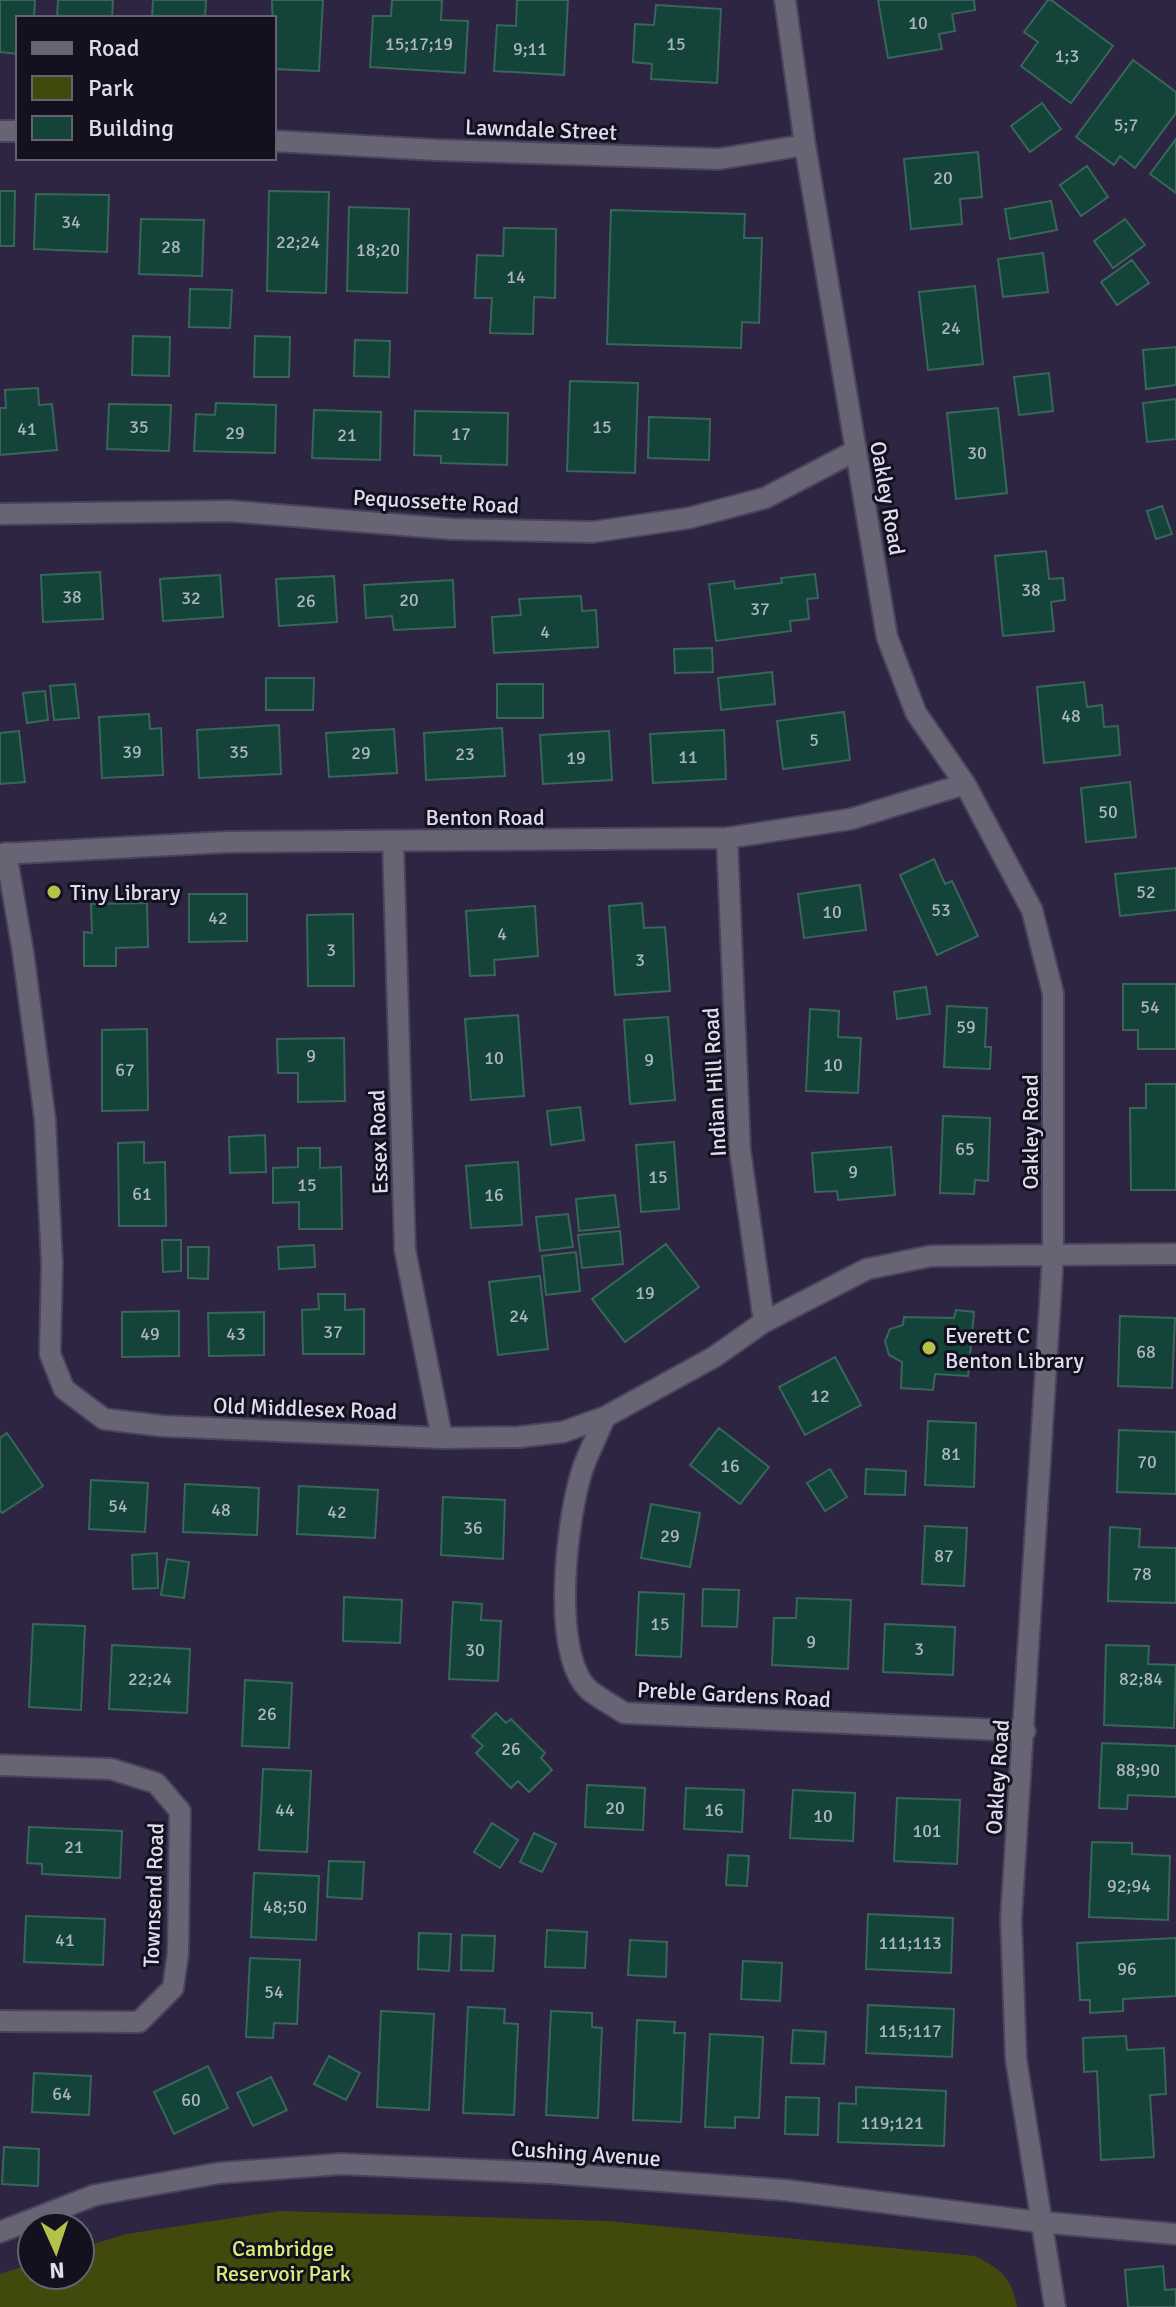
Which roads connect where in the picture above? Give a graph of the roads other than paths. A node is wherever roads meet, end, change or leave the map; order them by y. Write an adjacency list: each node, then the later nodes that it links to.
1 (785, 0): 3 (street, Oakley Road)
2 (276, 141): 3 (street, Lawndale Street)
3 (805, 145): 4 (street, Oakley Road)
4 (855, 451): 5 (street, Pequossette Road); 6 (street, Oakley Road)
5 (0, 514)
6 (965, 784): 7 (street, Benton Road); 11 (street, Oakley Road)
7 (727, 838): 8 (street, Benton Road); 12 (street, Indian Hill Road)
8 (393, 841): 9 (street, Benton Road); 14 (street, Essex Road)
9 (3, 854): 14 (street, Old Middlesex Road)
10 (1176, 1254): 11 (street, Old Middlesex Road)
11 (1053, 1256): 12 (street, Old Middlesex Road); 15 (street, Oakley Road)
12 (764, 1322): 13 (street, Old Middlesex Road)
13 (605, 1417): 14 (street, Old Middlesex Road); 15 (street, Preble Gardens Road)
14 (442, 1438)
15 (1025, 1731): 18 (street, Oakley Road)
16 (0, 1765): 17 (street, Townsend Road)
17 (0, 2021)
18 (1040, 2222): 19 (street, Cushing Avenue); 20 (street, Cushing Avenue); 21 (street, Oakley Road)
19 (0, 2232)
20 (1176, 2234)
21 (1055, 2307)

